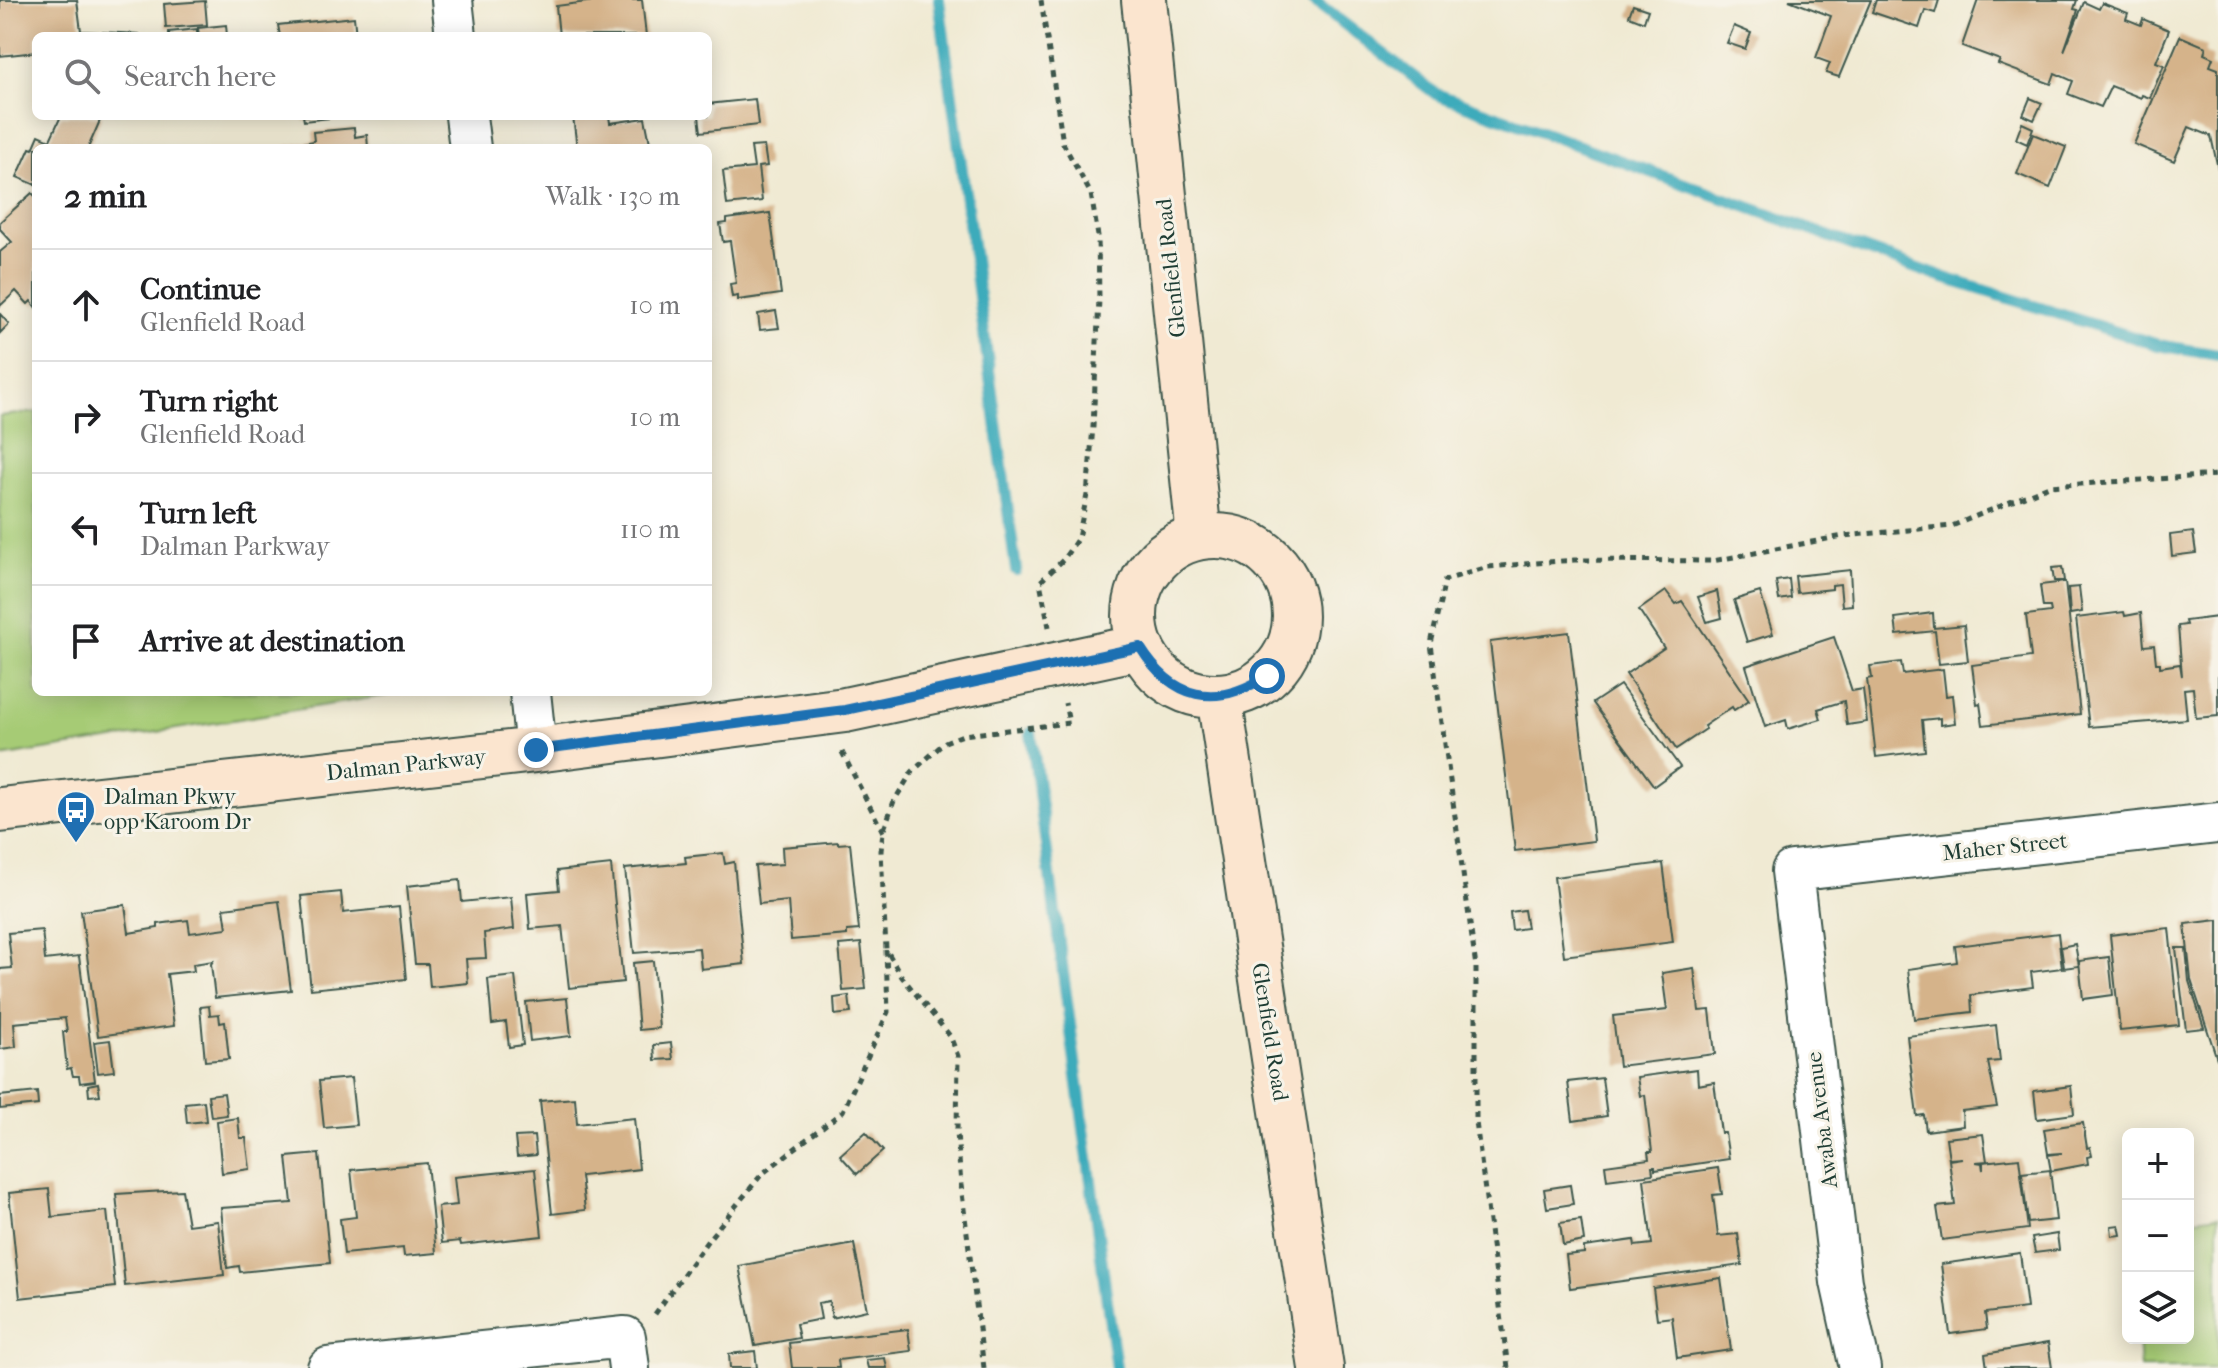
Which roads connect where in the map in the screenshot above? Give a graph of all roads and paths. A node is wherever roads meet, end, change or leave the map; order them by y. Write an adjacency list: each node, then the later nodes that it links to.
1 (452, 0): 3 (street)
2 (1144, 0): 7 (main road, Glenfield Road)
3 (456, 32)
4 (466, 120): 5 (street)
5 (470, 144)
6 (2218, 475): 21 (path)
7 (1199, 537): 8 (main road); 10 (main road)
8 (1140, 647): 10 (main road); 11 (main road, Dalman Parkway)
9 (530, 696): 12 (street)
10 (1219, 696): 20 (main road, Glenfield Road)
11 (822, 712): 12 (main road, Dalman Parkway); 15 (path)
12 (536, 750): 13 (main road, Dalman Parkway)
13 (0, 810)
14 (2218, 823): 16 (street, Maher Street)
15 (883, 832)
16 (1792, 871): 22 (street, Awaba Avenue)
17 (886, 949): 18 (path)
18 (627, 1352): 19 (street)
19 (328, 1368)
20 (1321, 1368)
21 (1508, 1368)
22 (1860, 1368)

